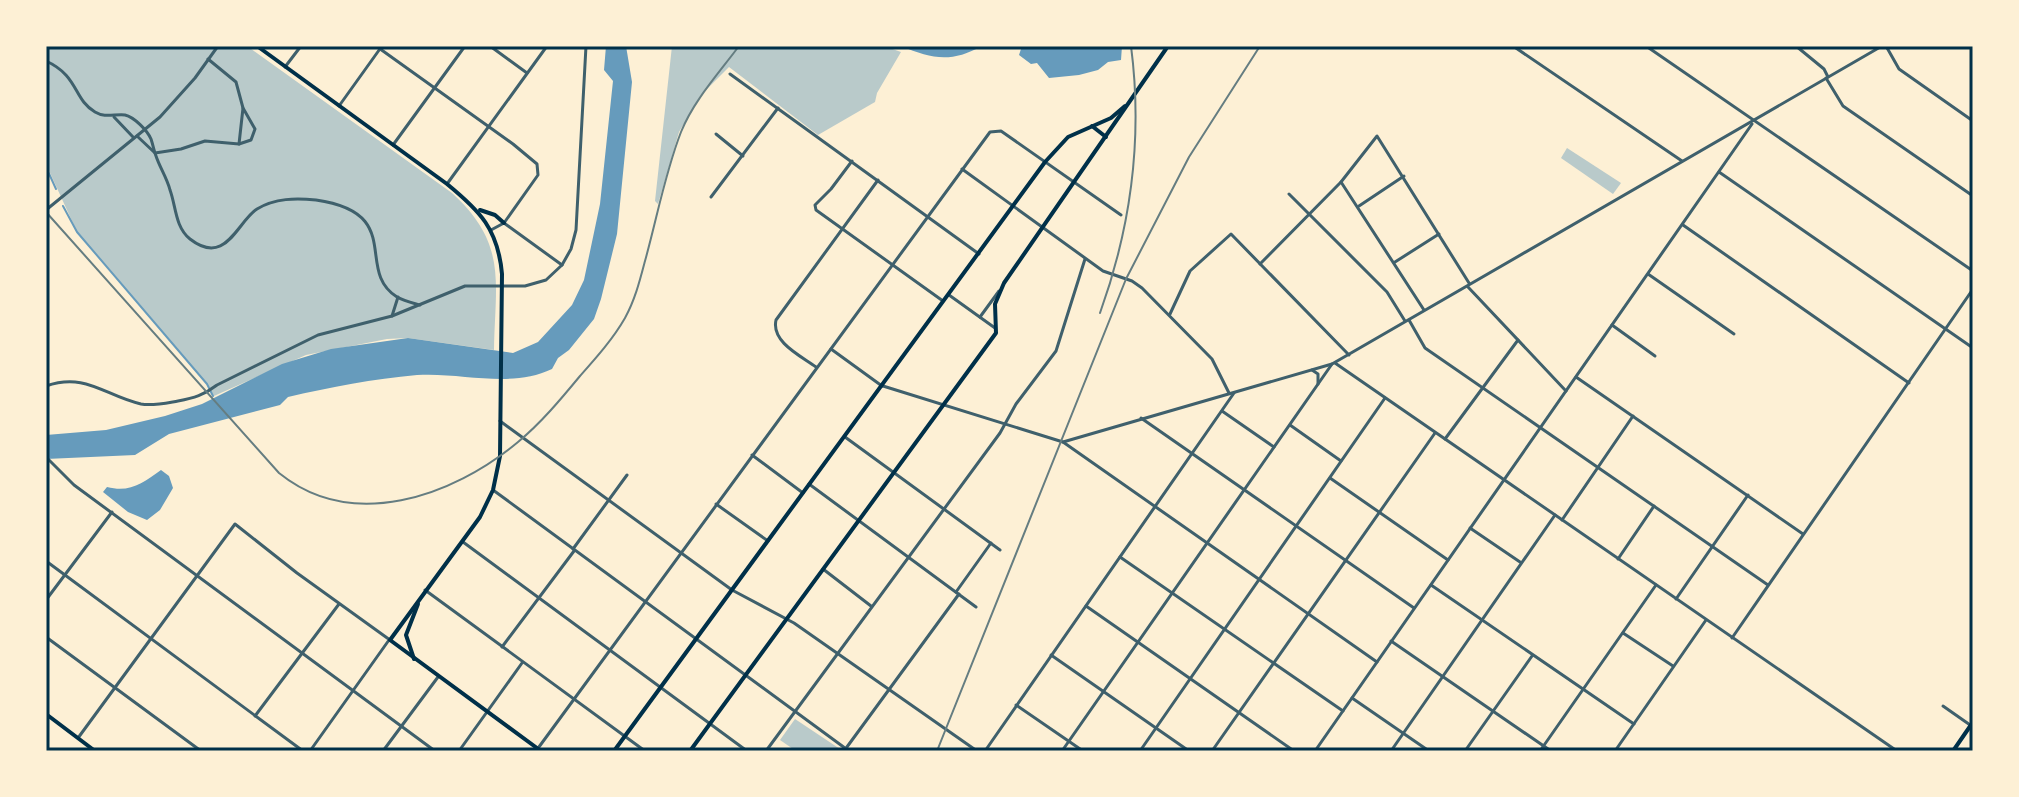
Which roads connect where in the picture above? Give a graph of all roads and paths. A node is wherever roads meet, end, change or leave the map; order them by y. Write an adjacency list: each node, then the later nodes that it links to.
1 (218, 46): 14 (street)
2 (257, 46): 16 (main road)
3 (301, 46): 16 (street)
4 (465, 46): 20 (street)
5 (490, 46): 17 (street)
6 (547, 46): 17 (street)
7 (586, 46): 68 (street)
8 (1168, 46): 21 (main road)
9 (1513, 46): 39 (street)
10 (1646, 46): 26 (street)
11 (1796, 46): 19 (street)
12 (1884, 46): 19 (street); 27 (street)
13 (379, 47): 20 (street); 22 (street)
14 (208, 59): 23 (street); 30 (street)
15 (46, 61): 25 (street)
16 (285, 67): 22 (main road)
17 (527, 73): 29 (street)
18 (730, 74): 24 (street)
19 (1827, 77): 26 (street); 49 (street)
20 (434, 88): 29 (street); 35 (street)
21 (1131, 101): 28 (main road); 33 (main road)
22 (339, 106): 35 (main road)
23 (243, 108): 34 (street); 34 (street)
24 (778, 108): 37 (street); 38 (street)
25 (114, 117): 30 (street); 32 (street)
26 (1754, 121): 39 (street); 42 (street); 70 (street)
27 (1973, 121)
28 (1092, 126): 33 (main road); 40 (main road)
29 (487, 128): 47 (street); 58 (street)
30 (145, 129): 32 (street); 36 (street)
31 (716, 134): 37 (street)
32 (135, 137): 36 (street); 54 (street)
33 (1107, 137): 45 (main road)
34 (239, 144): 36 (street)
35 (393, 145): 47 (main road)
36 (155, 153): 77 (street)
37 (743, 156): 50 (street)
38 (852, 161): 44 (street); 61 (street)
39 (1683, 161): 72 (street)
40 (1045, 162): 41 (street); 45 (street); 52 (main road)
41 (962, 169): 52 (street); 57 (street)
42 (1719, 172): 59 (street); 87 (street)
43 (1404, 176): 46 (street); 51 (street); 63 (street)
44 (878, 180): 57 (street); 61 (street)
45 (1074, 182): 56 (street); 60 (main road)
46 (1341, 182): 51 (street); 55 (street)
47 (447, 184): 53 (main road)
48 (1289, 194): 55 (street)
49 (1973, 196)
50 (711, 197)
51 (1359, 206): 66 (street)
52 (1014, 207): 60 (street); 64 (main road)
53 (478, 209): 58 (main road); 62 (main road)
54 (46, 210)
55 (1310, 214): 67 (street); 84 (street)
56 (1121, 215)
57 (928, 216): 64 (street); 69 (street)
58 (504, 223): 62 (street); 68 (street)
59 (1683, 225): 71 (street); 99 (street)
60 (1042, 228): 65 (street); 75 (main road)
61 (842, 229): 69 (street); 95 (street)
62 (491, 230): 73 (main road)
63 (1439, 234): 66 (street); 72 (street)
64 (979, 254): 76 (main road)
65 (1085, 259): 81 (street); 113 (street)
66 (1395, 262): 80 (street)
67 (1260, 264): 81 (street); 92 (street)
68 (562, 265): 73 (street)
69 (892, 265): 78 (street); 91 (street)
70 (1973, 271)
71 (1648, 274): 85 (street); 88 (street)
72 (1469, 286): 80 (street); 89 (street)
73 (501, 287): 79 (street); 111 (main road)
74 (1973, 289): 87 (street)
75 (1000, 290): 83 (street); 86 (main road)
76 (949, 295): 78 (main road); 83 (street)
77 (398, 297): 79 (street); 82 (street)
78 (944, 302): 101 (main road)
79 (420, 305): 82 (street)
80 (1425, 311): 84 (street)
81 (1169, 315): 105 (street)
82 (392, 316): 100 (street)
83 (980, 317): 86 (street)
84 (1407, 321): 92 (street); 102 (street)
85 (1612, 325): 93 (street); 97 (street)
86 (997, 329): 107 (main road)
87 (1945, 329): 90 (street); 99 (street)
88 (1734, 334)
89 (1518, 340): 102 (street); 104 (street)
90 (1973, 348)
91 (831, 349): 95 (street); 101 (street)
92 (1349, 355): 94 (street)
93 (1655, 356)
94 (1333, 364): 96 (street); 98 (street); 106 (street)
95 (817, 368): 121 (street)
96 (1312, 370): 98 (street); 103 (street)
97 (1576, 377): 104 (street); 109 (street)
98 (1318, 384): 112 (street)
99 (1910, 384): 146 (street)
100 (46, 386)
101 (882, 386): 107 (street); 116 (main road)
102 (1482, 387): 114 (street); 117 (street)
103 (1236, 391): 105 (street); 108 (street)
104 (1566, 391): 114 (street)
105 (1229, 393): 110 (street)
106 (1385, 398): 115 (street); 123 (street)
107 (942, 406): 113 (street); 125 (main road)
108 (1222, 411): 119 (street); 120 (street)
109 (1633, 416): 124 (street); 133 (street)
110 (1141, 418): 118 (street); 120 (street)
111 (500, 421): 130 (main road); 134 (street)
112 (1290, 425): 119 (street); 123 (street)
113 (1005, 426): 118 (street); 138 (street)
114 (1540, 428): 124 (street); 128 (street)
115 (1435, 432): 117 (street); 140 (street)
116 (845, 437): 125 (street); 129 (main road)
117 (1445, 439): 128 (street)
118 (1063, 442): 137 (street)
119 (1274, 447): 131 (street)
120 (1192, 454): 131 (street); 137 (street)
121 (752, 455): 132 (street); 135 (street)
122 (46, 457): 139 (street)
123 (1341, 461): 127 (street)
124 (1598, 468): 136 (street); 142 (street)
125 (893, 472): 138 (street); 143 (main road)
126 (627, 475): 134 (street)
127 (1330, 478): 140 (street); 144 (street)
128 (1504, 480): 141 (street); 145 (street)
129 (809, 484): 132 (main road); 143 (street)
130 (493, 490): 148 (main road); 152 (street)
131 (1244, 491): 144 (street); 150 (street)
132 (803, 493): 147 (main road)
133 (1748, 495): 146 (street); 151 (street)
134 (608, 500): 152 (street); 154 (street)
135 (716, 504): 147 (street); 154 (street)
136 (1654, 506): 151 (street); 157 (street)
137 (1154, 507): 150 (street); 155 (street)
138 (943, 509): 149 (street); 156 (street)
139 (112, 512): 163 (street); 164 (street)
140 (1379, 512): 158 (street); 160 (street)
141 (1555, 515): 142 (street); 161 (street)
142 (1562, 520): 157 (street)
143 (858, 521): 156 (street); 162 (main road)
144 (1295, 527): 160 (street); 165 (street)
145 (1470, 528): 158 (street); 161 (street)
146 (1804, 534): 168 (street)
147 (768, 541): 170 (main road)
148 (463, 542): 169 (main road); 174 (street)
149 (991, 543): 153 (street); 171 (street)
150 (1207, 544): 165 (street); 172 (street)
151 (1712, 546): 168 (street); 175 (street)
152 (574, 550): 174 (street); 177 (street)
153 (1000, 550)
154 (680, 553): 170 (street); 177 (street)
155 (1120, 557): 172 (street); 180 (street)
156 (908, 558): 171 (street); 179 (street)
157 (1618, 559): 167 (street)
158 (1448, 560): 166 (street)
159 (46, 561): 163 (street)
160 (1345, 561): 182 (street); 183 (street)
161 (1522, 563): 185 (street)
162 (823, 569): 179 (street); 184 (main road)
163 (65, 574): 176 (street); 190 (street)
164 (198, 575): 178 (street); 190 (street); 198 (street)
165 (1259, 580): 183 (street); 187 (street)
166 (1431, 585): 182 (street); 185 (street)
167 (1656, 585): 175 (street); 188 (street)
168 (1768, 585): 191 (street)
169 (425, 590): 173 (main road); 196 (street)
170 (732, 590): 184 (street); 192 (main road)
171 (958, 593): 181 (street); 215 (street)
172 (1172, 593): 187 (street); 195 (street)
173 (420, 597): 193 (main road); 202 (main road)
174 (539, 598): 196 (street); 197 (street)
175 (1676, 599): 186 (street)
176 (46, 600)
177 (644, 602): 192 (street); 197 (street)
178 (339, 604): 193 (street); 198 (street)
179 (871, 606): 199 (street)
180 (1086, 606): 195 (street); 200 (street)
181 (976, 607)
182 (1414, 609): 194 (street)
183 (1308, 614): 204 (street); 205 (street)
184 (787, 619): 199 (street); 207 (main road)
185 (1482, 620): 201 (street); 209 (street)
186 (1706, 620): 191 (street); 206 (street)
187 (1225, 629): 205 (street); 210 (street)
188 (1623, 633): 206 (street); 213 (street)
189 (46, 637): 211 (street)
190 (152, 638): 211 (street); 227 (street)
191 (1732, 638): 267 (street)
192 (696, 639): 207 (street); 212 (main road)
193 (390, 640): 202 (main road); 214 (street)
194 (1391, 641): 204 (street); 209 (street)
195 (1138, 643): 210 (street); 216 (street)
196 (502, 647): 203 (street)
197 (609, 650): 212 (street); 218 (street)
198 (303, 653): 214 (street); 227 (street)
199 (837, 654): 215 (street); 224 (street)
200 (1051, 655): 216 (street); 219 (street)
201 (1533, 655): 213 (street); 223 (street)
202 (415, 659): 208 (main road)
203 (523, 662): 218 (street); 221 (street)
204 (1377, 662): 217 (street)
205 (1274, 663): 222 (street); 225 (street)
206 (1674, 667): 229 (street)
207 (746, 675): 224 (street); 228 (main road)
208 (438, 677): 221 (main road); 231 (street)
209 (1443, 677): 223 (street); 233 (street)
210 (1190, 679): 225 (street); 232 (street)
211 (115, 687): 235 (street); 241 (street)
212 (661, 688): 228 (street); 234 (main road)
213 (1583, 689): 229 (street); 237 (street)
214 (354, 690): 231 (street); 243 (street)
215 (889, 690): 239 (street); 252 (street)
216 (1104, 691): 232 (street); 236 (street)
217 (1352, 698): 222 (street); 233 (street)
218 (574, 699): 234 (street); 238 (street)
219 (1016, 705): 236 (street); 253 (street)
220 (1943, 706): 230 (street)
221 (486, 711): 238 (main road); 246 (street)
222 (1343, 711): 260 (street)
223 (1493, 711): 237 (street); 263 (street)
224 (795, 712): 239 (street); 251 (street)
225 (1239, 712): 258 (street); 259 (street)
226 (46, 714): 235 (main road)
227 (255, 716): 242 (street)
228 (710, 723): 249 (main road); 250 (street)
229 (1634, 724): 266 (street)
230 (1972, 725): 268 (main road)
231 (401, 727): 244 (street); 245 (street)
232 (1156, 728): 256 (street); 257 (street)
233 (1403, 733): 261 (street); 262 (street)
234 (625, 736): 247 (main road); 248 (street)
235 (78, 738): 240 (main road)
236 (1069, 741): 254 (street); 255 (street)
237 (1544, 746): 264 (street); 265 (street)
238 (538, 750)
239 (846, 750)
240 (95, 751)
241 (201, 751)
242 (303, 751)
243 (310, 751)
244 (383, 751)
245 (435, 751)
246 (459, 751)
247 (614, 751)
248 (645, 751)
249 (690, 751)
250 (747, 751)
251 (766, 751)
252 (977, 751)
253 (985, 751)
254 (1062, 751)
255 (1083, 751)
256 (1140, 751)
257 (1189, 751)
258 (1212, 751)
259 (1294, 751)
260 (1315, 751)
261 (1391, 751)
262 (1429, 751)
263 (1465, 751)
264 (1540, 751)
265 (1551, 751)
266 (1615, 751)
267 (1897, 751)
268 (1953, 751)

